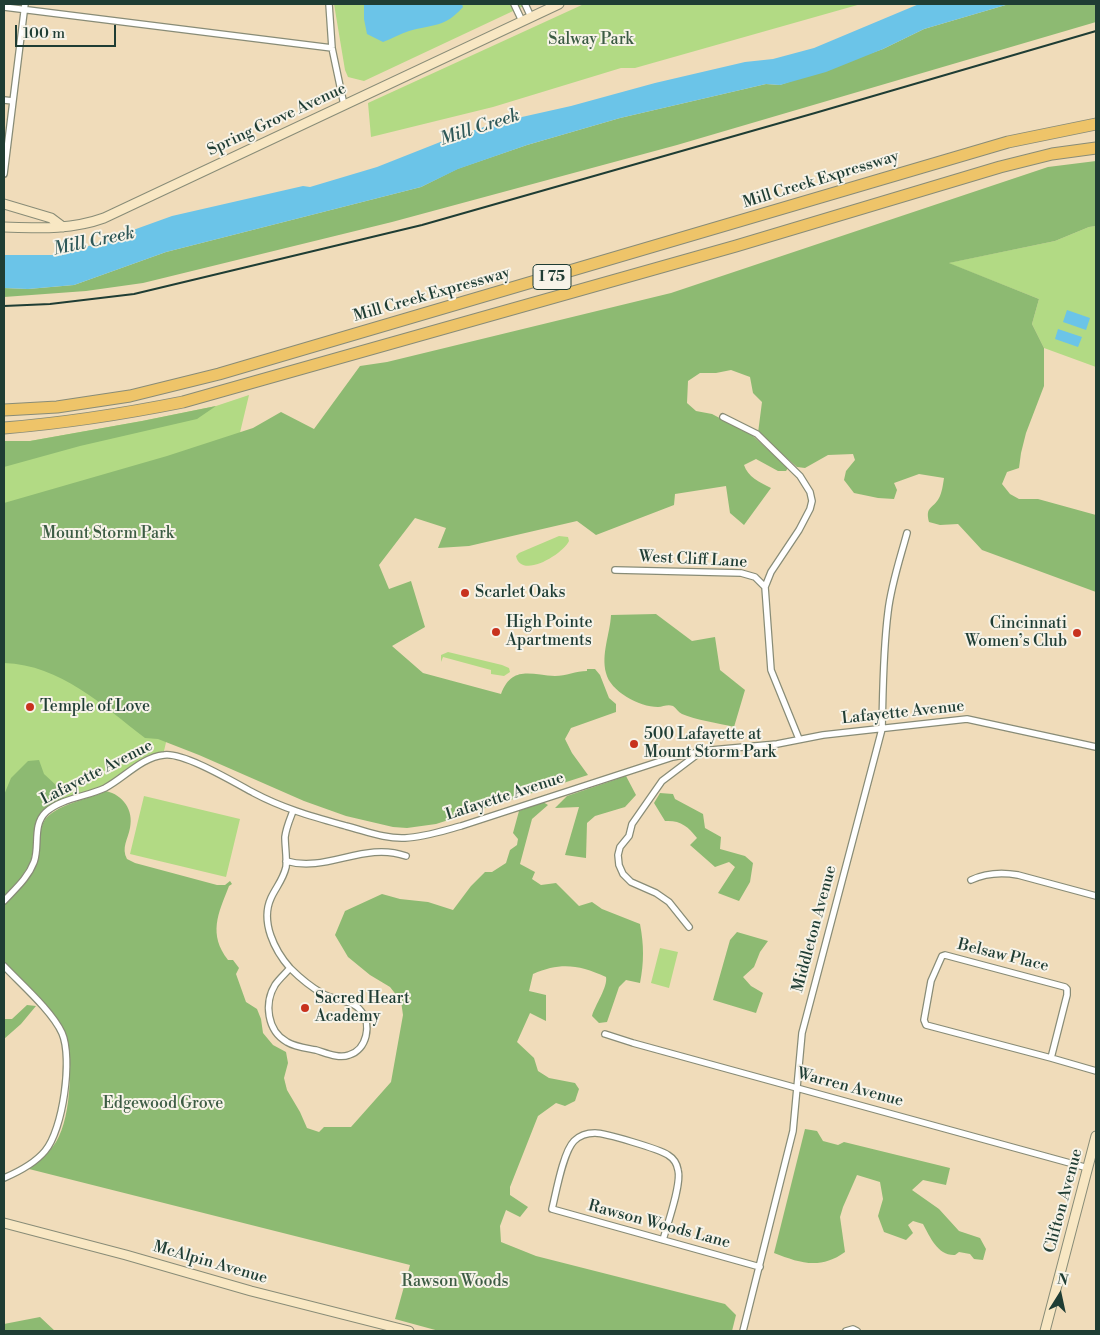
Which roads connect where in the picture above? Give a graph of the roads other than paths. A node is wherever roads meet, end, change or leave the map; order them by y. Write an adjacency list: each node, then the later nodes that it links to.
1 (329, 4): 9 (street)
2 (514, 4): 8 (street)
3 (525, 4): 7 (street)
4 (560, 4): 7 (main road, Spring Grove Avenue)
5 (4, 7): 6 (street)
6 (24, 7): 9 (street); 11 (street)
7 (531, 17): 8 (main road, Spring Grove Avenue)
8 (522, 21): 12 (main road, Spring Grove Avenue)
9 (332, 48): 12 (street)
10 (4, 100): 11 (street)
11 (12, 101): 15 (street)
12 (344, 105): 18 (main road, Spring Grove Avenue)
13 (1096, 124): 19 (highway, Mill Creek Expressway / I 75)
14 (1096, 148): 21 (highway, I 75)
15 (4, 174)
16 (4, 204): 18 (main road)
17 (4, 227): 18 (main road, Spring Grove Avenue)
18 (63, 227)
19 (4, 410)
20 (723, 417): 24 (street)
21 (4, 428)
22 (907, 533): 25 (street, Middleton Avenue)
23 (615, 570): 24 (street, West Cliff Lane)
24 (766, 587): 26 (street)
25 (882, 729): 26 (street, Lafayette Avenue); 27 (street, Lafayette Avenue); 41 (street, Middleton Avenue)
26 (799, 740): 28 (street, Lafayette Avenue)
27 (1096, 747)
28 (701, 752): 29 (street, Lafayette Avenue); 35 (street)
29 (293, 811): 31 (street); 34 (street, Lafayette Avenue)
30 (406, 856): 31 (street)
31 (286, 861): 37 (street)
32 (971, 880): 33 (street)
33 (1096, 896)
34 (4, 900)
35 (689, 927)
36 (4, 966): 44 (street)
37 (290, 968): 37 (street)
38 (605, 1034): 41 (street, Warren Avenue)
39 (1051, 1058): 39 (street, Belsaw Place); 40 (street, Belsaw Place)
40 (1096, 1070)
41 (796, 1088): 43 (street, Warren Avenue); 47 (street, Middleton Avenue)
42 (1096, 1136): 43 (main road, Clifton Avenue)
43 (1088, 1168): 52 (main road, Clifton Avenue)
44 (4, 1178)
45 (4, 1223): 48 (main road, McAlpin Avenue)
46 (663, 1240): 46 (street, Rawson Woods Lane); 47 (street, Rawson Woods Lane)
47 (760, 1267): 49 (street, Middleton Avenue)
48 (409, 1331)
49 (742, 1331)
50 (846, 1331): 51 (street)
51 (857, 1331)
52 (1045, 1331)

